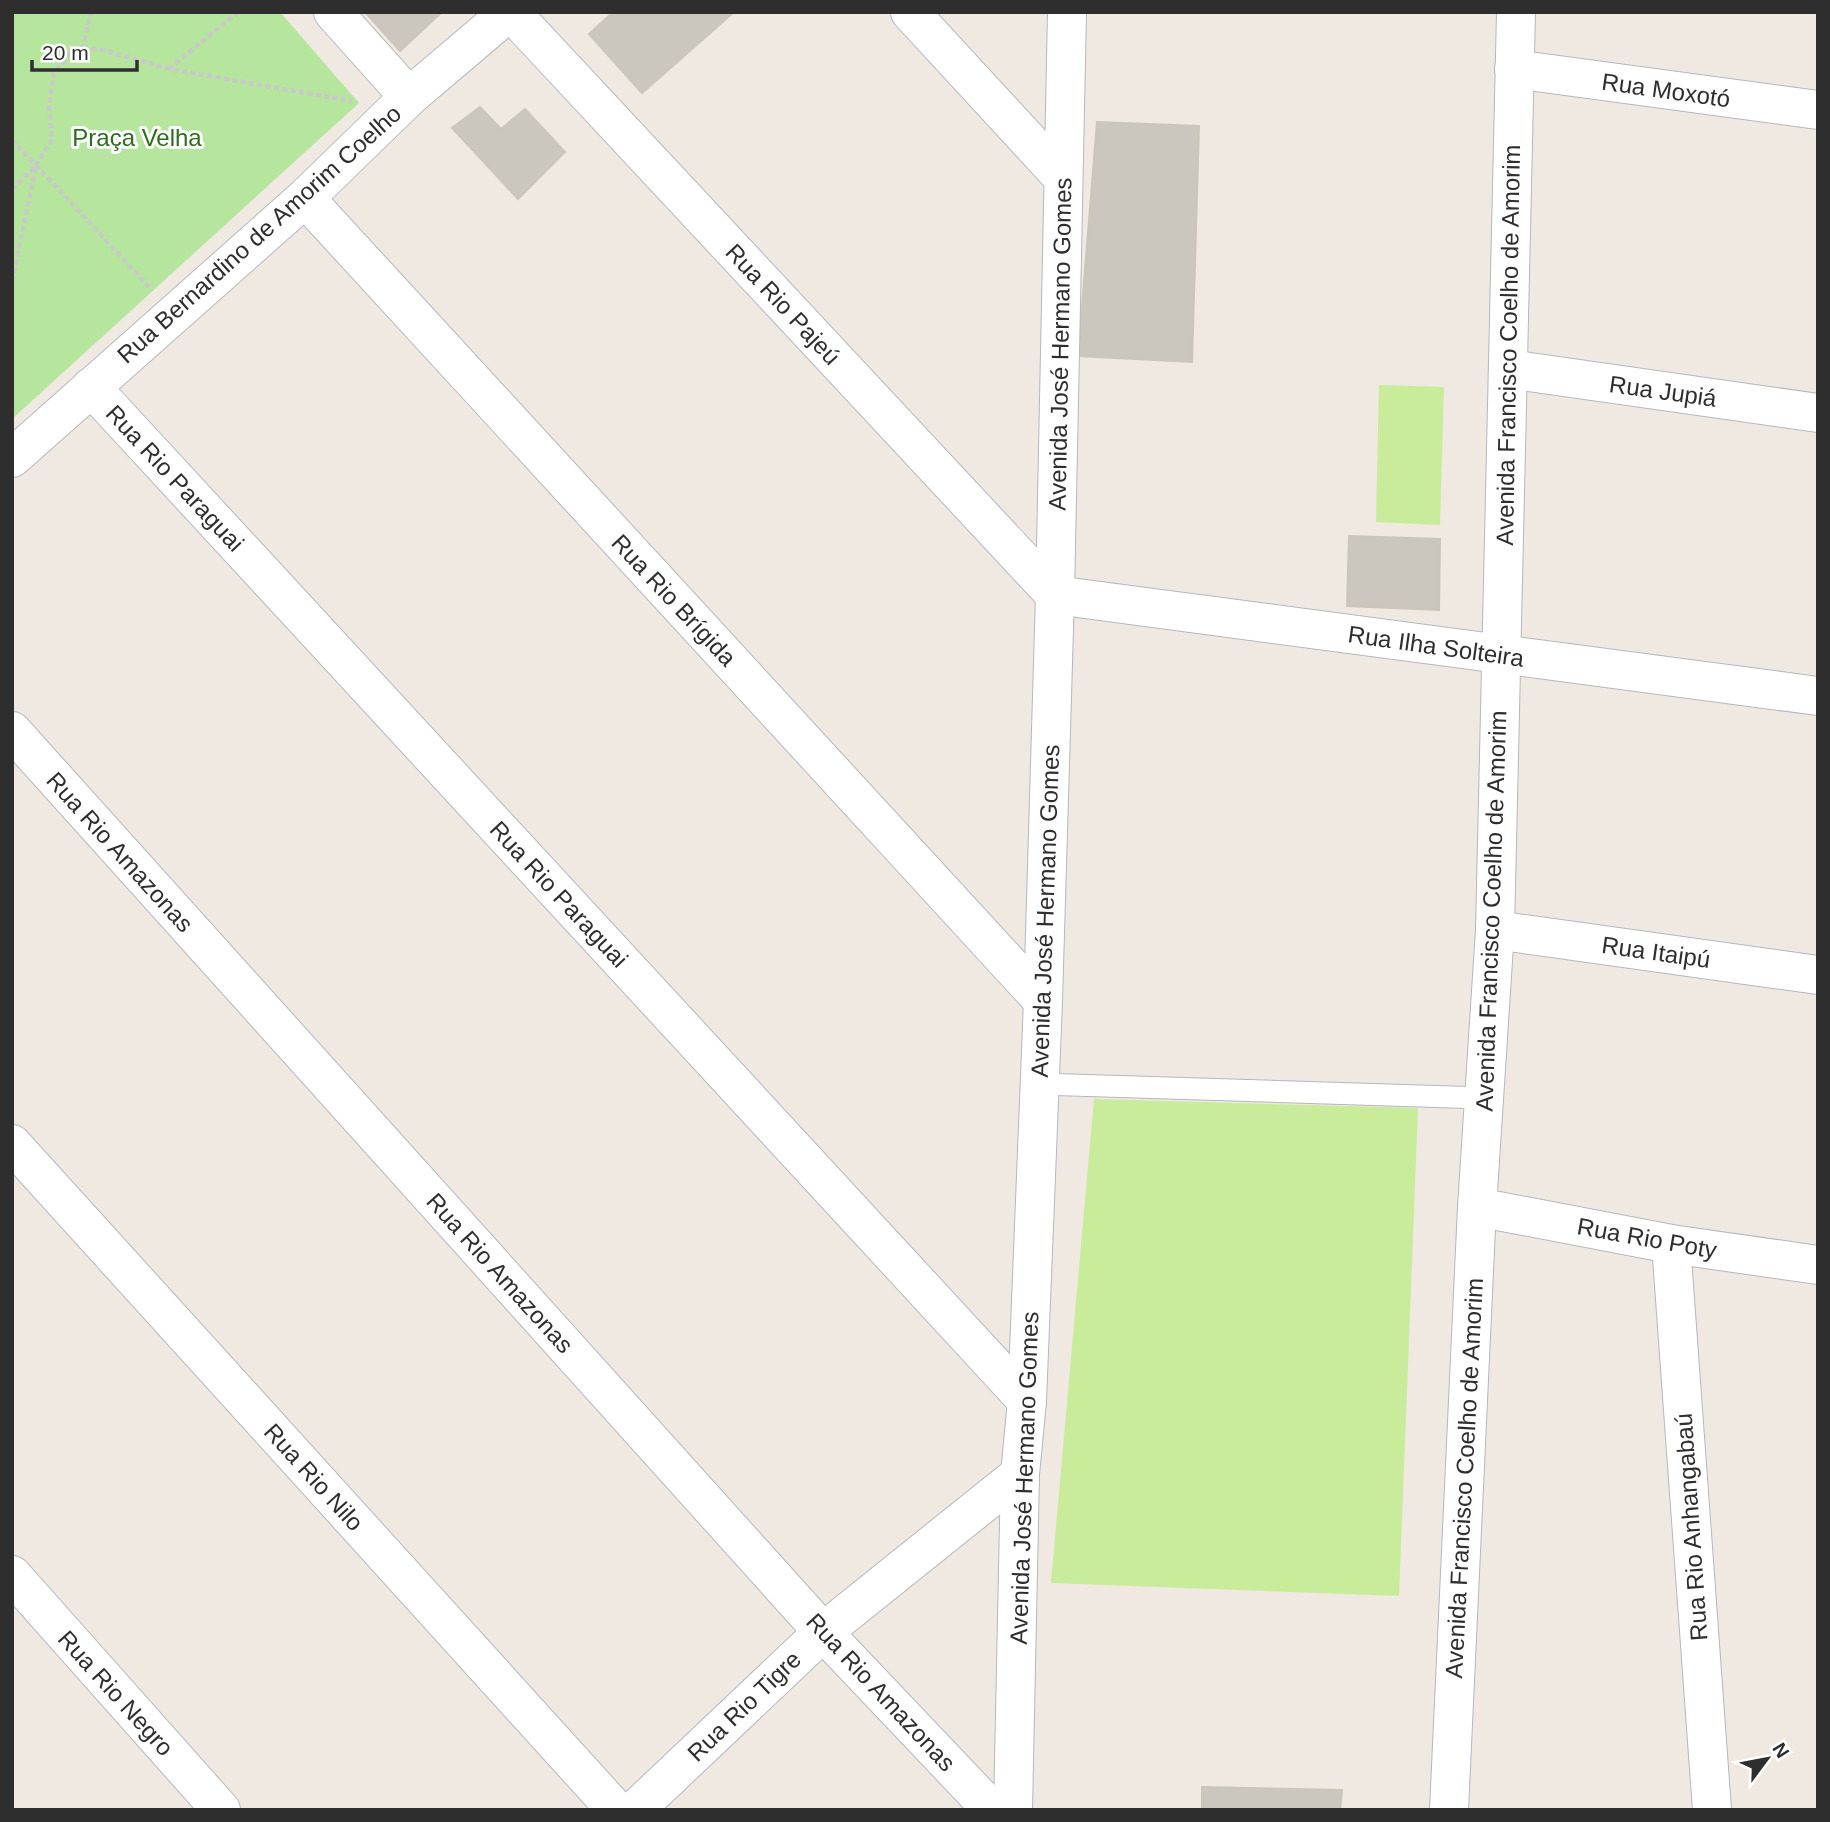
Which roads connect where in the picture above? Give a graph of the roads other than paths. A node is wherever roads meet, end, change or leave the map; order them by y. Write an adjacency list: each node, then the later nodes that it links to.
1 (333, 12): 7 (street)
2 (510, 12): 7 (street, Rua Bernardino de Amorim Coelho); 15 (street, Rua Rio Pajeú)
3 (910, 12): 9 (street)
4 (1067, 12): 9 (street, Avenida José Hermano Gomes)
5 (1516, 12): 6 (street, Avenida Francisco Coelho de Amorim)
6 (1514, 69): 8 (street, Rua Moxotó); 11 (street, Avenida Francisco Coelho de Amorim)
7 (409, 97): 10 (street, Rua Bernardino de Amorim Coelho)
8 (1818, 110)
9 (1063, 178): 15 (street, Avenida José Hermano Gomes)
10 (305, 198): 12 (street, Rua Bernardino de Amorim Coelho); 21 (street, Rua Rio Brígida)
11 (1508, 369): 13 (street, Rua Jupiá); 16 (street, Avenida Francisco Coelho de Amorim)
12 (91, 387): 14 (street, Rua Bernardino de Amorim Coelho); 28 (street, Rua Rio Paraguai)
13 (1818, 413)
14 (12, 458)
15 (1055, 595): 16 (street, Rua Ilha Solteira); 21 (street, Avenida José Hermano Gomes)
16 (1502, 655): 17 (street, Rua Ilha Solteira); 19 (street, Avenida Francisco Coelho de Amorim)
17 (1818, 696)
18 (12, 732): 31 (street, Rua Rio Amazonas)
19 (1495, 930): 20 (street, Rua Itaipú); 23 (street, Avenida Francisco Coelho de Amorim)
20 (1818, 975)
21 (1043, 1001): 22 (street, Avenida José Hermano Gomes)
22 (1040, 1084): 23 (lane); 28 (street, Avenida José Hermano Gomes)
23 (1484, 1098): 25 (street, Avenida Francisco Coelho de Amorim)
24 (12, 1144): 33 (street, Rua Rio Nilo)
25 (1477, 1207): 26 (street, Rua Rio Poty); 37 (street, Avenida Francisco Coelho de Amorim)
26 (1671, 1244): 27 (street, Rua Rio Poty); 38 (street, Rua Rio Anhangabaú)
27 (1818, 1265)
28 (1027, 1402): 29 (street, Avenida José Hermano Gomes)
29 (1020, 1474): 31 (street, Rua Rio Tigre); 36 (street, Avenida José Hermano Gomes)
30 (12, 1575): 32 (street, Rua Rio Negro)
31 (823, 1632): 34 (street, Rua Rio Tigre); 35 (street, Rua Rio Amazonas)
32 (221, 1810)
33 (616, 1810)
34 (635, 1810)
35 (992, 1810)
36 (1013, 1810)
37 (1449, 1810)
38 (1712, 1810)

